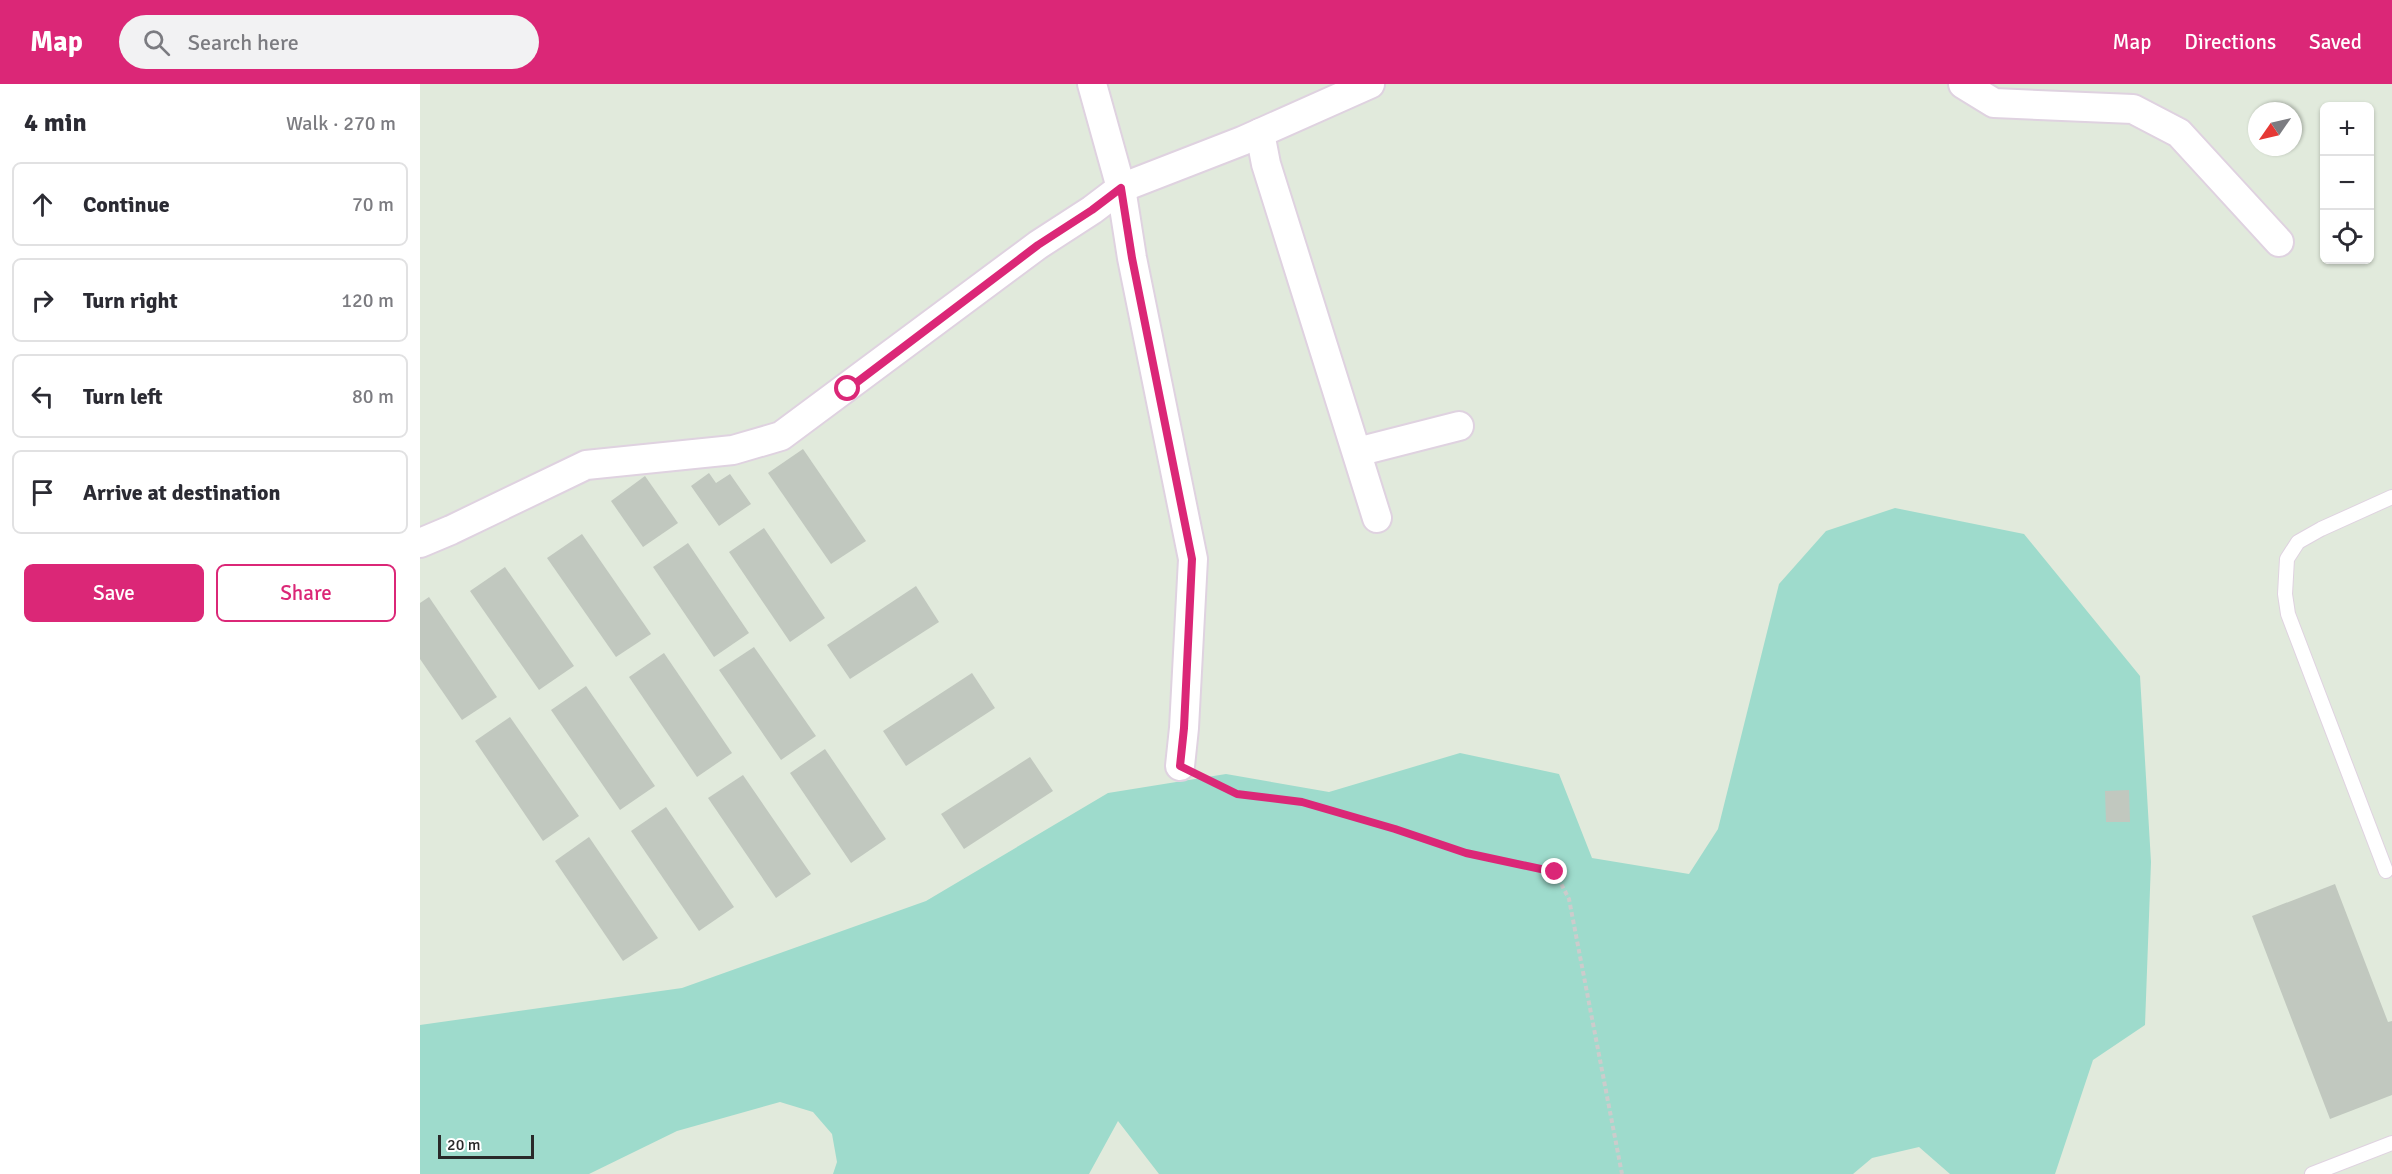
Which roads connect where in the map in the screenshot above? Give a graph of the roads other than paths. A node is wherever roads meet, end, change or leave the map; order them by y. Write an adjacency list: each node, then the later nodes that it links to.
1 (1092, 84): 5 (street)
2 (1370, 84): 4 (street)
3 (1963, 84): 6 (street)
4 (1260, 133): 5 (street); 8 (street)
5 (1121, 188): 11 (street); 12 (street)
6 (2278, 242)
7 (1460, 426): 8 (street)
8 (1357, 452): 10 (street)
9 (2392, 497): 13 (lane)
10 (1377, 518)
11 (420, 543)
12 (1180, 766)
13 (2386, 871)
14 (2392, 1143): 15 (lane)
15 (2312, 1174)

